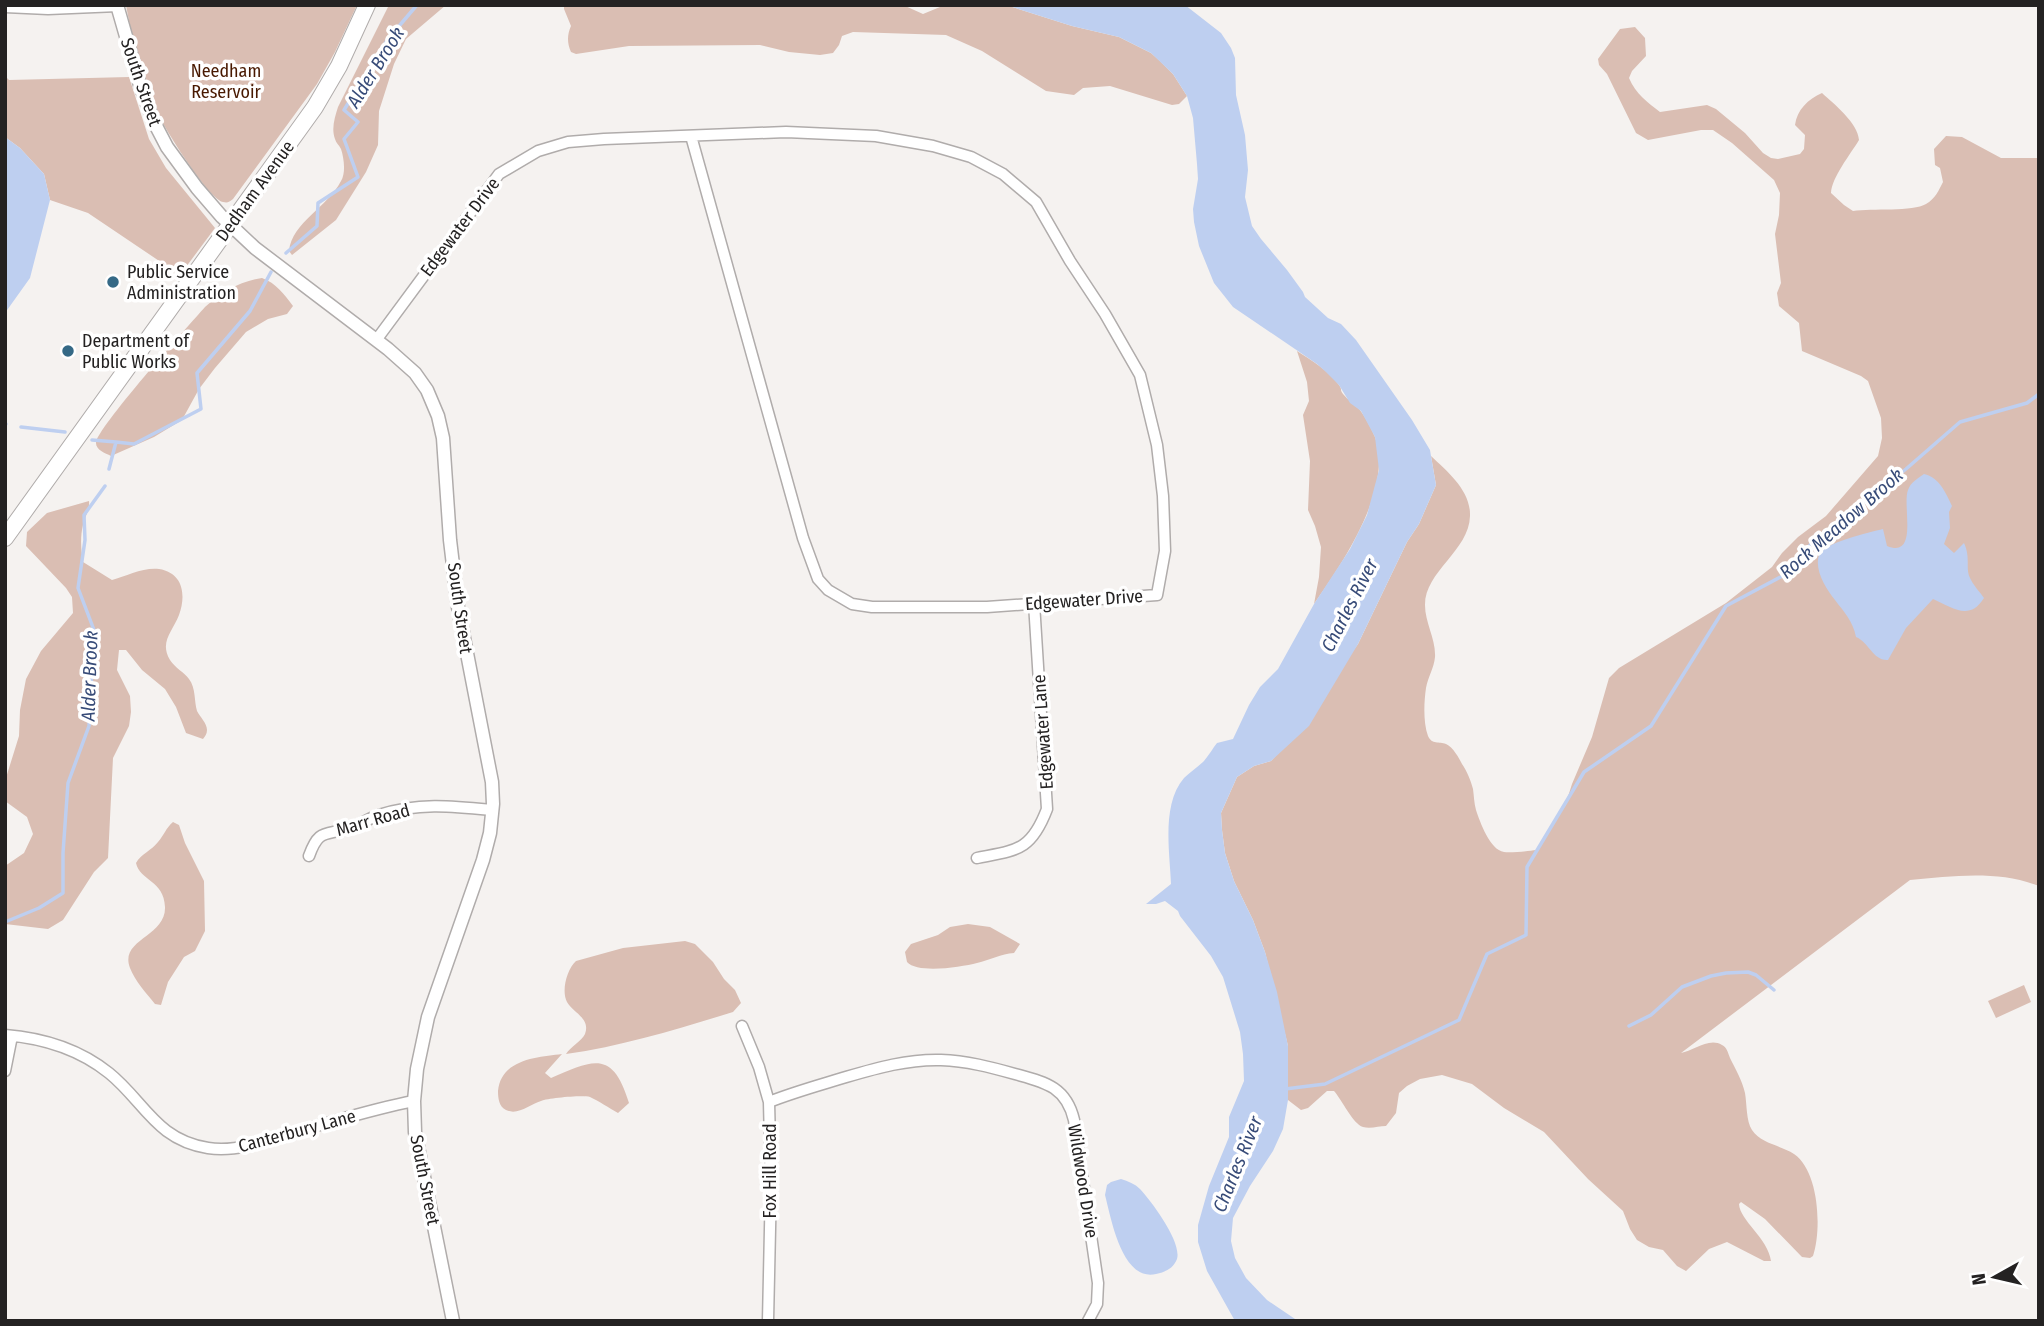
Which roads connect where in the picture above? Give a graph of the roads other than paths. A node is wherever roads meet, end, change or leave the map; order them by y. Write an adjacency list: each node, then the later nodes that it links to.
1 (367, 5): 5 (main road, Dedham Avenue)
2 (118, 6): 3 (street); 5 (street, South Street)
3 (5, 7)
4 (691, 136): 6 (street, Edgewater Drive); 8 (street, Edgewater Drive); 8 (street, Edgewater Drive)
5 (230, 226): 6 (street, South Street); 7 (main road, Dedham Avenue)
6 (377, 340): 9 (street, South Street)
7 (5, 538)
8 (1034, 603): 11 (street, Edgewater Lane)
9 (492, 810): 10 (street, Marr Road); 15 (street, South Street)
10 (309, 856)
11 (976, 858)
12 (742, 1026): 16 (street, Fox Hill Road)
13 (9, 1036): 14 (street); 15 (street, Canterbury Lane)
14 (5, 1070)
15 (414, 1101): 17 (street, South Street)
16 (769, 1102): 18 (street, Fox Hill Road); 19 (street, Wildwood Drive)
17 (453, 1321)
18 (768, 1321)
19 (1088, 1321)

